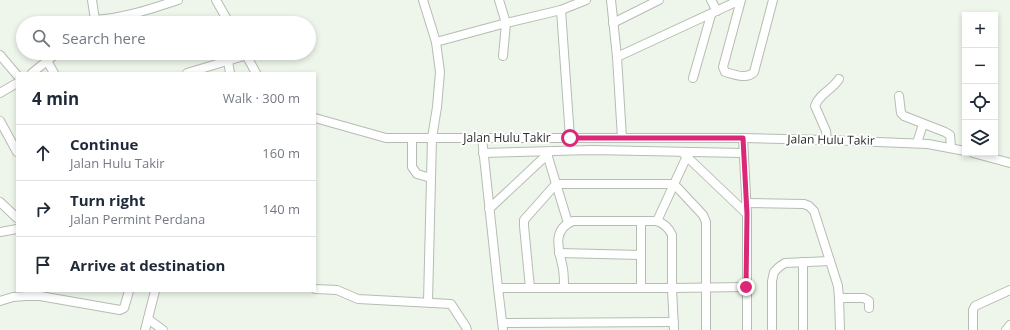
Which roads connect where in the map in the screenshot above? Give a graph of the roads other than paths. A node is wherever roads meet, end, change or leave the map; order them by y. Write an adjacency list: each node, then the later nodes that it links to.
1 (92, 0): 14 (street)
2 (178, 0): 15 (street)
3 (216, 0): 16 (street)
4 (423, 0): 19 (street)
5 (498, 0): 17 (street)
6 (586, 0): 12 (street)
7 (611, 0): 18 (street)
8 (659, 0): 18 (street)
9 (711, 0): 13 (street)
10 (741, 0): 11 (street); 13 (street)
11 (773, 0)
12 (561, 10): 17 (street); 43 (street)
13 (714, 13): 22 (street); 32 (street)
14 (94, 16)
15 (125, 16)
16 (225, 16)
17 (506, 23): 19 (street); 21 (street)
18 (613, 23): 22 (street)
19 (436, 42): 41 (street)
20 (0, 55): 31 (street)
21 (503, 56)
22 (618, 57): 44 (street)
23 (249, 60): 30 (street)
24 (228, 61): 28 (street); 29 (street)
25 (47, 62): 26 (street); 27 (street)
26 (33, 72)
27 (53, 72)
28 (190, 72)
29 (230, 72)
30 (255, 72)
31 (16, 74)
32 (693, 78)
33 (839, 80): 46 (street)
34 (16, 84): 35 (street)
35 (0, 93)
36 (899, 96): 39 (street)
37 (316, 118): 40 (street, Jalan Hulu Takir)
38 (0, 121): 49 (street)
39 (923, 124): 47 (street); 48 (street)
40 (412, 138): 41 (street, Jalan Hulu Takir); 57 (street)
41 (432, 138): 42 (street, Jalan Hulu Takir); 57 (street)
42 (482, 138): 43 (street, Jalan Hulu Takir); 51 (street)
43 (570, 138): 44 (street, Jalan Hulu Takir)
44 (622, 138): 45 (street, Jalan Hulu Takir)
45 (743, 138): 46 (street, Jalan Hulu Takir); 53 (street)
46 (827, 140): 47 (street, Jalan Hulu Takir)
47 (917, 143): 48 (street, Jalan Hulu Takir)
48 (951, 147): 50 (street, Jalan Hulu Takir)
49 (16, 150)
50 (962, 150)
51 (483, 153): 52 (street); 62 (street)
52 (549, 153): 54 (street); 58 (street); 62 (street)
53 (743, 153): 54 (street); 61 (street)
54 (685, 154): 59 (street); 63 (street)
55 (984, 156): 56 (street)
56 (1010, 163)
57 (431, 178): 88 (street)
58 (556, 184): 59 (street); 67 (street); 77 (street)
59 (674, 184): 66 (street); 74 (street)
60 (0, 202): 64 (street)
61 (746, 203): 63 (street); 73 (street)
62 (489, 210): 76 (street)
63 (747, 214): 75 (street)
64 (16, 217)
65 (641, 221): 66 (street); 67 (street); 71 (street)
66 (657, 221): 80 (street)
67 (568, 223): 70 (street)
68 (16, 229): 69 (street)
69 (0, 232)
70 (559, 253): 71 (street); 78 (street)
71 (641, 255): 79 (street)
72 (803, 262): 73 (street); 99 (street); 100 (street)
73 (830, 262): 86 (street)
74 (705, 287): 75 (street); 80 (street); 97 (street)
75 (746, 287): 98 (street)
76 (498, 288): 77 (street); 93 (street)
77 (530, 288): 78 (street)
78 (564, 288): 79 (street)
79 (641, 288): 80 (street)
80 (672, 288): 91 (street)
81 (316, 289): 88 (street)
82 (1010, 290): 102 (street)
83 (128, 292): 85 (street)
84 (155, 292): 90 (street)
85 (40, 294): 87 (street)
86 (839, 298): 89 (street); 101 (street)
87 (0, 301)
88 (428, 302): 96 (street)
89 (869, 308)
90 (148, 319): 94 (street); 95 (street)
91 (674, 326): 93 (street)
92 (1010, 326): 103 (street)
93 (503, 327)
94 (145, 330)
95 (163, 330)
96 (467, 330)
97 (706, 330)
98 (746, 330)
99 (772, 330)
100 (803, 330)
101 (840, 330)
102 (974, 330)
103 (1006, 330)

